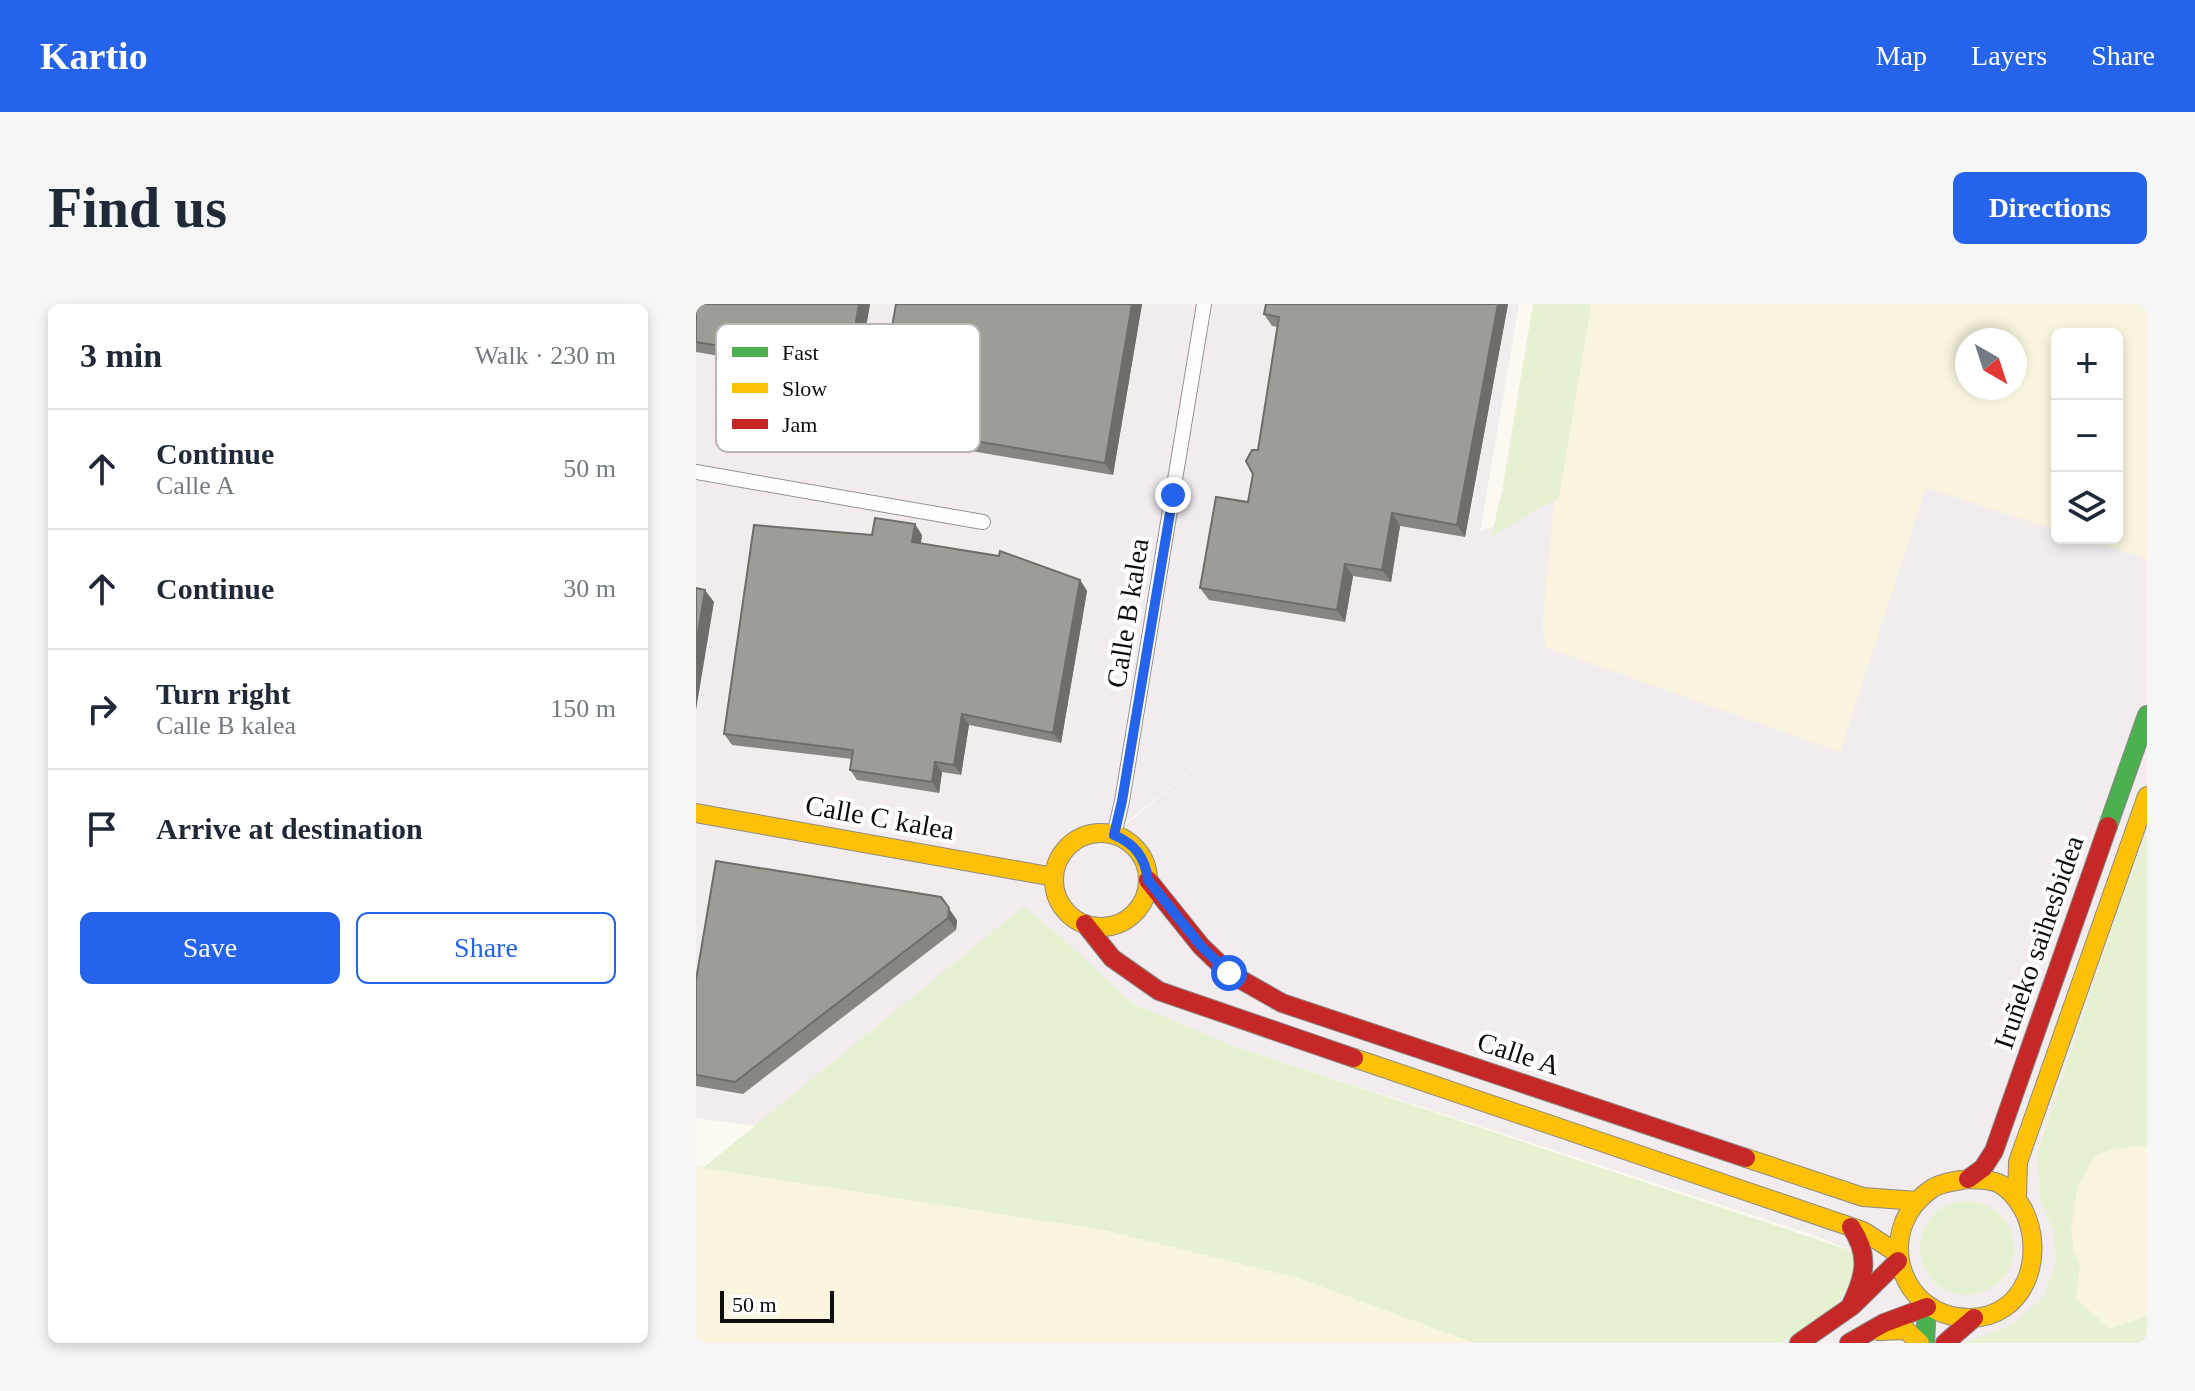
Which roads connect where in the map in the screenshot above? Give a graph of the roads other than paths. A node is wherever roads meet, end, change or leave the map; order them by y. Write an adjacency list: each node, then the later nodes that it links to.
1 (1204, 304): 7 (street, Calle B kalea)
2 (696, 472): 3 (street)
3 (983, 522)
4 (2147, 715): 11 (main road, Iruñeko saihesbidea)
5 (2147, 796): 12 (main road, Iruñeko saihesbidea)
6 (696, 813): 8 (main road, Calle C kalea)
7 (1114, 835): 8 (main road); 9 (main road)
8 (1054, 877): 10 (main road)
9 (1148, 880): 10 (main road); 13 (main road, Calle A)
10 (1085, 924): 14 (main road, Calle A)
11 (1968, 1179): 12 (main road); 13 (main road)
12 (2017, 1199): 18 (main road)
13 (1917, 1201): 15 (main road)
14 (1851, 1227): 15 (main road, Calle A); 17 (main road)
15 (1898, 1257): 16 (main road); 17 (main road)
16 (1927, 1307): 18 (main road); 19 (main road); 21 (main road)
17 (1847, 1312): 20 (main road)
18 (1974, 1318): 22 (main road)
19 (1856, 1338): 21 (main road)
20 (1799, 1343)
21 (1923, 1343)
22 (1945, 1343)

